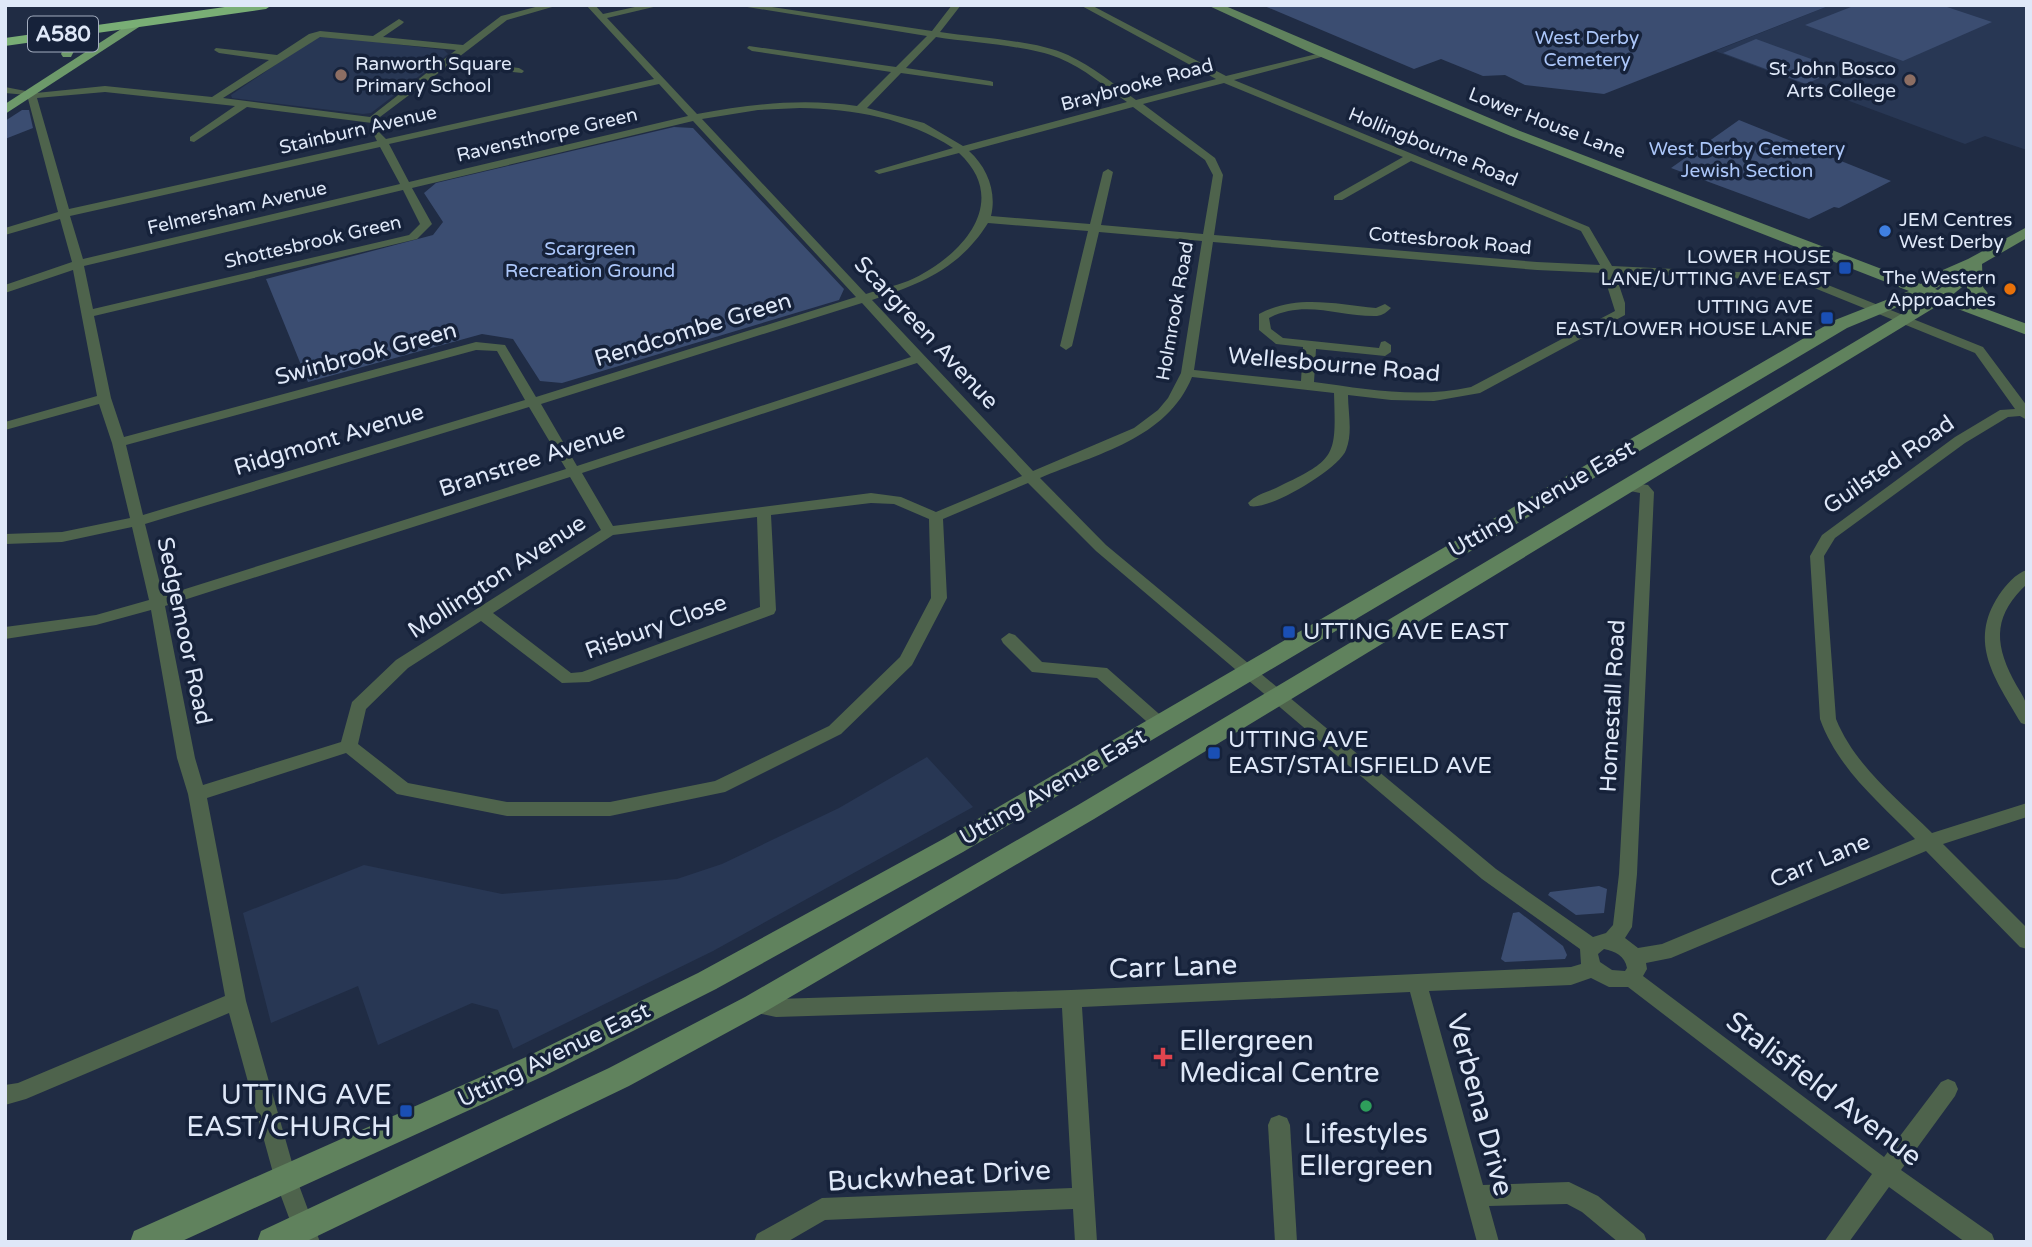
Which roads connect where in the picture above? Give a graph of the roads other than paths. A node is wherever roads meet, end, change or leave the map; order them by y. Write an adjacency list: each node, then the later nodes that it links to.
1 (200, 5): 11 (highway, A580)
2 (266, 5): 15 (highway, A580)
3 (555, 5): 21 (street)
4 (590, 5): 12 (street, Scargreen Avenue)
5 (658, 5): 12 (street)
6 (739, 5): 17 (street)
7 (957, 5): 17 (street)
8 (1084, 5): 30 (street, Hollingbourne Road)
9 (1213, 5): 25 (street, Lower House Lane)
10 (1231, 5): 61 (street, Lower House Lane)
11 (151, 12): 13 (highway, A580); 15 (highway, A580)
12 (601, 17): 31 (street, Scargreen Avenue)
13 (107, 18): 15 (highway); 16 (highway, A580)
14 (399, 22): 19 (street)
15 (129, 23): 18 (highway, A580); 24 (main road, A580); 34 (main road, A580)
16 (5, 33)
17 (934, 34): 29 (street); 36 (street)
18 (57, 35): 20 (highway, A580); 24 (main road)
19 (376, 38): 21 (street); 26 (street)
20 (5, 43)
21 (463, 48): 27 (street)
22 (752, 48): 29 (street)
23 (219, 50): 26 (street)
24 (67, 54): 33 (main road, A580)
25 (1321, 54): 30 (street, Braybrooke Road); 59 (street, Lower House Lane)
26 (278, 58): 35 (street)
27 (447, 62): 28 (street); 41 (street)
28 (519, 71)
29 (898, 71): 32 (street); 38 (street)
30 (1225, 80): 36 (street, Braybrooke Road); 45 (street, Hollingbourne Road)
31 (660, 81): 40 (street, Scargreen Avenue); 43 (street, Stainburn Avenue)
32 (990, 84)
33 (7, 91): 34 (street)
34 (32, 94): 35 (street); 39 (main road, A580); 50 (street, Sedgemoor Road)
35 (214, 100): 37 (street)
36 (1136, 104): 44 (street, Braybrooke Road); 55 (street, Holmrook Road)
37 (243, 105): 41 (street); 42 (street)
38 (860, 109): 40 (street, Ravensthorpe Green); 44 (street, Ravensthorpe Green)
39 (5, 110)
40 (696, 117): 48 (street, Ravensthorpe Green); 62 (street, Scargreen Avenue)
41 (372, 120): 43 (street, Shottesbrook Green)
42 (194, 139)
43 (382, 143): 48 (street, Shottesbrook Green); 50 (street, Stainburn Avenue)
44 (962, 150): 46 (street, Braybrooke Road); 51 (street)
45 (1409, 158): 49 (street); 58 (street, Hollingbourne Road)
46 (878, 171)
47 (1108, 172): 52 (street)
48 (405, 187): 57 (street, Felmersham Avenue); 66 (street, Shottesbrook Green)
49 (1338, 198)
50 (63, 214): 54 (street, Stainburn Avenue); 57 (street, Sedgemoor Road)
51 (986, 219): 52 (street, Cottesbrook Road); 62 (street, Rendcombe Green)
52 (1095, 228): 55 (street, Cottesbrook Road); 71 (street)
53 (2027, 231): 56 (street)
54 (5, 233)
55 (1208, 238): 58 (street, Cottesbrook Road); 75 (street, Holmrook Road)
56 (1974, 262): 61 (street); 63 (street)
57 (78, 264): 60 (street, Felmersham Avenue); 66 (street, Sedgemoor Road)
58 (1606, 269): 64 (street, Cottesbrook Road); 77 (street, Wellesbourne Road)
59 (1876, 272): 61 (street, Lower House Lane); 64 (street)
60 (5, 289)
61 (1937, 289): 63 (street, Lower House Lane); 64 (street, Utting Avenue East); 67 (street, Utting Avenue East); 69 (street, Lower House Lane)
62 (865, 299): 74 (street, Scargreen Avenue); 79 (street, Rendcombe Green)
63 (1986, 302): 68 (street, Lower House Lane)
64 (1884, 305): 67 (street, Cottesbrook Road); 97 (street, Utting Avenue East)
65 (1385, 308): 72 (street)
66 (88, 314): 78 (street, Sedgemoor Road)
67 (1911, 315): 69 (street); 80 (street, Cottesbrook Road); 85 (street, Utting Avenue East)
68 (2027, 316)
69 (1998, 319): 70 (street, Lower House Lane)
70 (2027, 330)
71 (1066, 345)
72 (1310, 345): 73 (street); 76 (street)
73 (1385, 345)
74 (919, 358): 83 (street, Branstree Avenue); 84 (street, Scargreen Avenue)
75 (1187, 373): 76 (street, Wellesbourne Road); 84 (street, Holmrook Road)
76 (1307, 385): 77 (street, Wellesbourne Road)
77 (1341, 390): 86 (street)
78 (104, 398): 81 (street); 82 (street, Sedgemoor Road)
79 (533, 402): 82 (street, Swinbrook Green); 83 (street, Swinbrook Green); 89 (street, Ridgmont Avenue)
80 (2026, 413): 104 (street, Guilsted Road)
81 (5, 426)
82 (120, 443): 89 (street, Sedgemoor Road)
83 (576, 471): 90 (street, Swinbrook Green); 93 (street, Branstree Avenue)
84 (1032, 477): 88 (street); 97 (street, Scargreen Avenue)
85 (1625, 486): 98 (street, Utting Avenue East); 106 (street, Homestall Road)
86 (1255, 503)
87 (764, 513): 88 (street, Mollington Avenue); 90 (street, Mollington Avenue); 94 (street, Risbury Close)
88 (936, 517): 101 (street)
89 (138, 521): 91 (street, Ridgmont Avenue); 93 (street, Sedgemoor Road)
90 (609, 531): 94 (street, Mollington Avenue)
91 (5, 539)
92 (2027, 575): 99 (street)
93 (157, 603): 95 (street, Branstree Avenue); 102 (street, Sedgemoor Road)
94 (483, 614): 101 (street, Mollington Avenue)
95 (5, 634)
96 (1009, 639): 100 (street)
97 (1249, 672): 98 (street, Scargreen Avenue); 100 (street, Utting Avenue East)
98 (1278, 697): 106 (street, Stalisfield Avenue); 112 (street, Utting Avenue East)
99 (2027, 719)
100 (1160, 724): 117 (street, Utting Avenue East)
101 (349, 746): 102 (street)
102 (197, 794): 111 (street, Sedgemoor Road)
103 (2027, 810): 104 (street, Carr Lane)
104 (1928, 842): 105 (street, Guilsted Road); 107 (street, Carr Lane)
105 (2027, 941)
106 (1601, 944): 107 (street, Stalisfield Avenue); 108 (street)
107 (1632, 968): 108 (street); 116 (street, Stalisfield Avenue)
108 (1593, 969): 109 (street, Carr Lane)
109 (1417, 983): 110 (street, Carr Lane); 118 (street, Verbena Drive)
110 (1070, 999): 112 (street, Carr Lane); 119 (street)
111 (236, 1001): 114 (street); 117 (street, Sedgemoor Road)
112 (754, 1005): 120 (street, Utting Avenue East)
113 (1948, 1089): 116 (street)
114 (5, 1095)
115 (1279, 1125): 125 (street)
116 (1886, 1172): 128 (street); 129 (street, Stalisfield Avenue)
117 (286, 1180): 120 (street, Sedgemoor Road); 121 (street, Utting Avenue East)
118 (1476, 1196): 126 (street, Verbena Drive); 127 (street)
119 (1083, 1198): 123 (street, Buckwheat Drive); 124 (street)
120 (305, 1235): 122 (street, Utting Avenue East)
121 (145, 1242)
122 (272, 1242)
123 (765, 1242)
124 (1086, 1242)
125 (1286, 1242)
126 (1488, 1242)
127 (1636, 1242)
128 (1835, 1242)
129 (1984, 1242)

